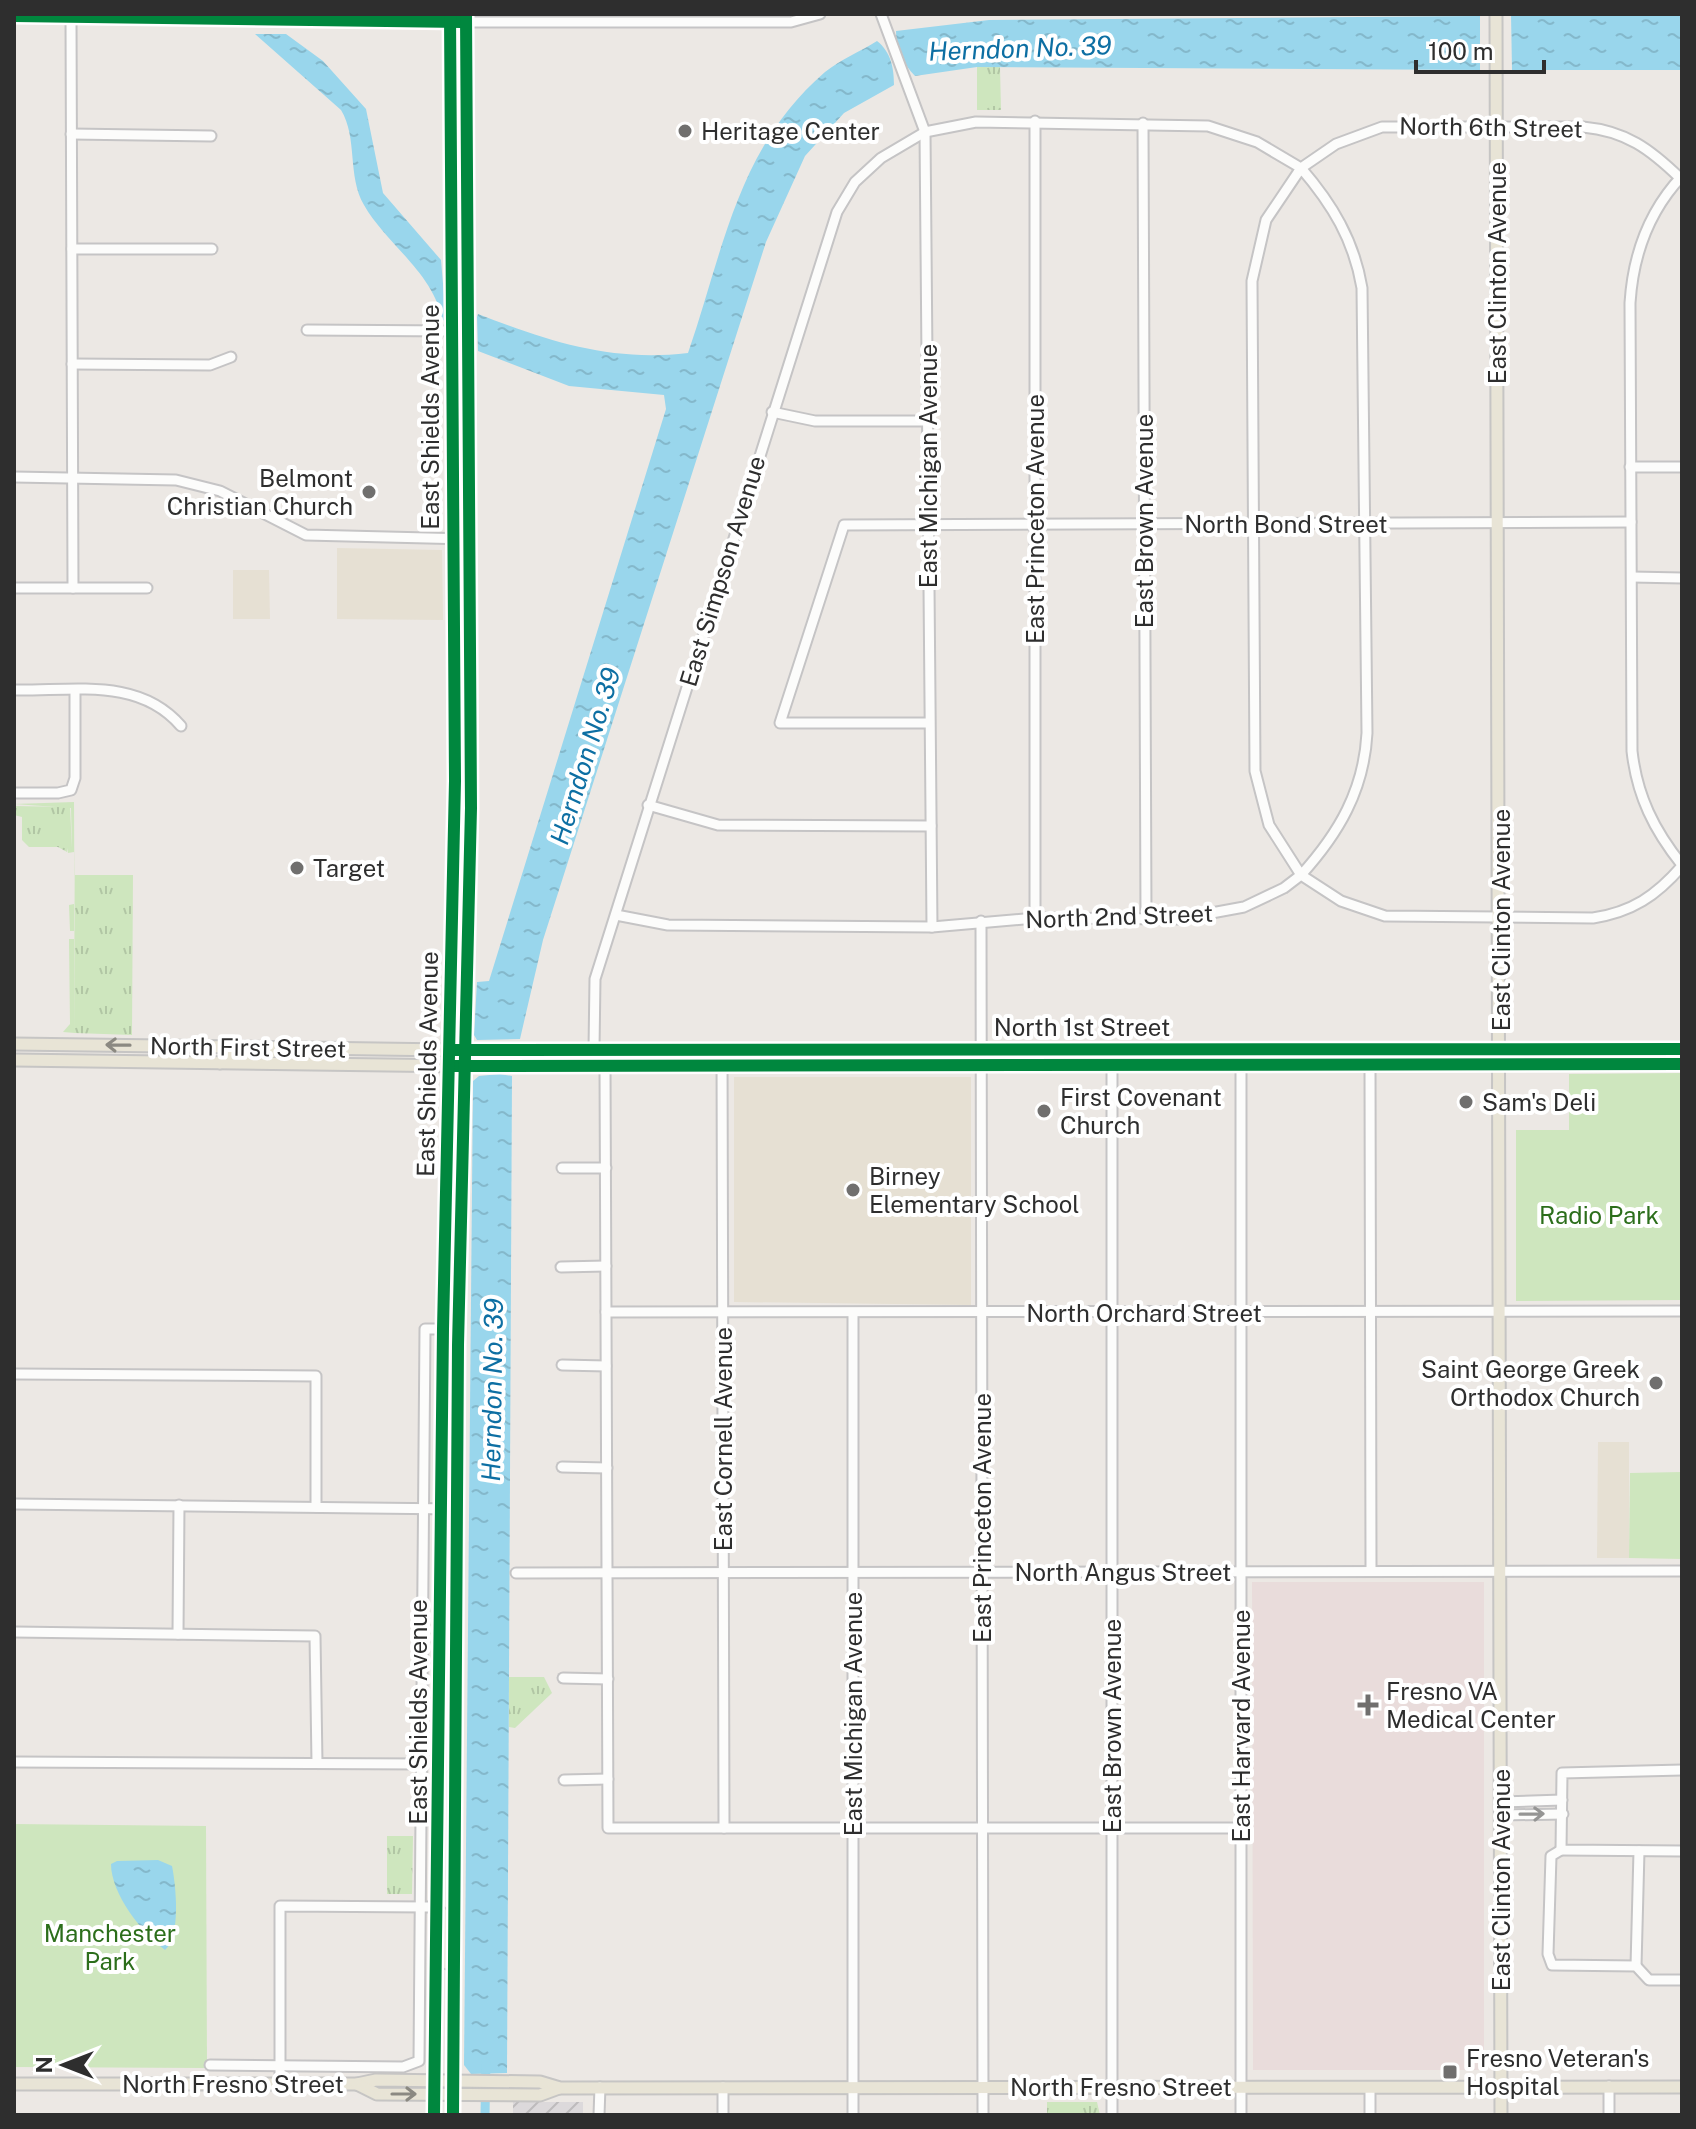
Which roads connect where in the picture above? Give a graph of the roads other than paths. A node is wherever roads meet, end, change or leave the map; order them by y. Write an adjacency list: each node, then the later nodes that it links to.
1 (820, 14): 8 (street)
2 (881, 14): 12 (street, East Michigan Avenue)
3 (1496, 14): 11 (main road, East Clinton Avenue)
4 (14, 16): 6 (street)
5 (200, 16): 6 (street); 7 (street)
6 (71, 17): 13 (street)
7 (450, 18): 8 (street); 17 (main road, East Shields Avenue)
8 (466, 18): 20 (main road, East Shields Avenue)
9 (1035, 121): 10 (street); 12 (street); 34 (street, East Princeton Avenue)
10 (1143, 123): 15 (street); 35 (street, East Brown Avenue)
11 (1496, 126): 15 (street, North 6th Street); 16 (street, North 6th Street); 38 (main road, East Clinton Avenue)
12 (925, 132): 26 (street, East Simpson Avenue); 27 (street, East Michigan Avenue)
13 (71, 134): 14 (street); 18 (street)
14 (211, 136)
15 (1301, 168): 36 (street); 37 (street, North 2nd Street)
16 (1681, 177): 28 (street)
17 (452, 221): 20 (main road); 22 (main road, East Shields Avenue)
18 (72, 249): 19 (street); 24 (street)
19 (212, 249)
20 (468, 303): 25 (main road, East Shields Avenue)
21 (307, 330): 22 (street)
22 (452, 331): 25 (main road); 39 (main road, East Shields Avenue)
23 (231, 357): 24 (street)
24 (72, 364): 31 (street)
25 (468, 374): 40 (main road, East Shields Avenue)
26 (772, 412): 27 (street); 51 (street, East Simpson Avenue)
27 (928, 421): 33 (street, East Michigan Avenue)
28 (1630, 467): 29 (street); 32 (street)
29 (1682, 467)
30 (14, 477): 31 (street)
31 (72, 478): 39 (street); 44 (street)
32 (1631, 522): 38 (street, North Bond Street); 41 (street)
33 (928, 524): 34 (street, North Bond Street); 48 (street, East Michigan Avenue); 48 (street, North Bond Street)
34 (1036, 524): 35 (street, North Bond Street); 56 (street, East Princeton Avenue)
35 (1144, 524): 36 (street, North Bond Street); 58 (street, East Brown Avenue)
36 (1254, 524): 37 (street, North Bond Street); 54 (street)
37 (1365, 524): 38 (street, North Bond Street); 54 (street, North 2nd Street)
38 (1499, 524): 57 (main road, East Clinton Avenue)
39 (453, 539): 40 (street); 71 (main road, East Shields Avenue)
40 (468, 539): 72 (main road, East Shields Avenue)
41 (1632, 577): 42 (street); 53 (street)
42 (1682, 578)
43 (14, 588): 44 (street)
44 (73, 588): 45 (street)
45 (147, 588)
46 (14, 690): 47 (street)
47 (75, 691): 49 (street); 50 (street)
48 (929, 723): 52 (street, East Michigan Avenue)
49 (181, 726)
50 (14, 793)
51 (648, 805): 52 (street); 55 (street, East Simpson Avenue)
52 (931, 826): 60 (street, East Michigan Avenue)
53 (1682, 866): 57 (street)
54 (1301, 875): 57 (street); 58 (street, North 2nd Street)
55 (616, 915): 60 (street, North 2nd Street); 66 (street, East Simpson Avenue)
56 (1035, 918): 58 (street, North 2nd Street); 59 (street, North 2nd Street)
57 (1501, 918): 62 (main road, East Clinton Avenue)
58 (1146, 919)
59 (981, 921): 60 (street, North 2nd Street); 68 (street, East Princeton Avenue)
60 (932, 927)
61 (14, 1044): 63 (main road, North First Street, one-way to 61)
62 (1501, 1047): 65 (main road, North 1st Street); 70 (main road, North 1st Street); 78 (main road, East Clinton Avenue)
63 (277, 1048): 71 (main road, North First Street); 76 (main road)
64 (1241, 1048): 65 (main road, North 1st Street); 69 (main road, North 1st Street); 81 (street, East Harvard Avenue)
65 (1349, 1048): 77 (main road)
66 (594, 1049): 73 (main road, North 1st Street); 74 (main road, North 1st Street)
67 (722, 1049): 68 (main road, North 1st Street); 74 (main road, North 1st Street); 84 (street, East Cornell Avenue)
68 (981, 1049): 69 (main road, North 1st Street); 79 (street, East Princeton Avenue)
69 (1112, 1049): 80 (street, East Brown Avenue)
70 (1682, 1049)
71 (448, 1050): 72 (main road, North First Street); 85 (main road, East Shields Avenue)
72 (464, 1050): 73 (main road, North First Street); 86 (main road, East Shields Avenue)
73 (482, 1050)
74 (691, 1050): 83 (main road)
75 (14, 1060): 76 (main road, North First Street)
76 (220, 1063): 85 (main road, North First Street)
77 (1370, 1063): 78 (main road, North 1st Street); 81 (main road, North 1st Street); 100 (street)
78 (1501, 1063): 82 (main road, North 1st Street); 95 (main road, East Clinton Avenue)
79 (981, 1064): 80 (main road, North 1st Street); 84 (main road, North 1st Street); 96 (street, East Princeton Avenue)
80 (1112, 1064): 81 (main road, North 1st Street); 97 (street, East Brown Avenue)
81 (1241, 1064): 94 (street, East Harvard Avenue)
82 (1682, 1064)
83 (605, 1065): 84 (main road, North 1st Street); 87 (main road, North 1st Street); 89 (street)
84 (722, 1065): 98 (street, East Cornell Avenue)
85 (448, 1066): 86 (main road, North First Street); 101 (main road, East Shields Avenue)
86 (464, 1066): 87 (main road, North First Street); 112 (main road, East Shields Avenue)
87 (482, 1066)
88 (562, 1168): 89 (street)
89 (606, 1168): 90 (street)
90 (606, 1266): 91 (street); 93 (street)
91 (561, 1267)
92 (1682, 1311): 95 (street, North Orchard Street)
93 (606, 1312): 98 (street, North Orchard Street); 103 (street)
94 (1241, 1312): 97 (street, North Orchard Street); 100 (street, North Orchard Street); 121 (street, East Harvard Avenue)
95 (1501, 1312): 100 (street, North Orchard Street); 114 (main road, East Clinton Avenue)
96 (981, 1313): 97 (street, North Orchard Street); 99 (street, North Orchard Street); 119 (street, East Princeton Avenue)
97 (1112, 1313): 120 (street, East Brown Avenue)
98 (723, 1314): 99 (street, North Orchard Street); 117 (street, East Cornell Avenue)
99 (853, 1314): 118 (street, East Michigan Avenue)
100 (1370, 1314): 113 (street)
101 (443, 1329): 110 (street); 111 (main road, East Shields Avenue)
102 (562, 1365): 103 (street)
103 (606, 1366): 106 (street)
104 (14, 1374): 109 (street)
105 (562, 1467): 106 (street)
106 (607, 1468): 116 (street)
107 (14, 1504): 108 (street)
108 (179, 1505): 109 (street); 124 (street)
109 (316, 1507): 110 (street)
110 (424, 1508): 111 (street); 129 (street)
111 (441, 1508): 112 (street); 146 (main road, East Shields Avenue)
112 (457, 1509): 149 (main road, East Shields Avenue)
113 (1371, 1571): 114 (street, North Angus Street); 121 (street, North Angus Street)
114 (1501, 1571): 115 (street, North Angus Street); 134 (main road, East Clinton Avenue)
115 (1682, 1571)
116 (607, 1572): 117 (street, North Angus Street); 122 (street, North Angus Street); 126 (street)
117 (723, 1572): 118 (street, North Angus Street); 139 (street, East Cornell Avenue)
118 (853, 1572): 119 (street, North Angus Street); 141 (street, East Michigan Avenue)
119 (982, 1572): 120 (street, North Angus Street); 137 (street, East Princeton Avenue)
120 (1112, 1572): 121 (street, North Angus Street); 138 (street, East Brown Avenue)
121 (1241, 1572): 140 (street, East Harvard Avenue)
122 (516, 1573)
123 (14, 1632): 124 (street)
124 (178, 1634): 128 (street)
125 (563, 1678): 126 (street)
126 (608, 1679): 131 (street)
127 (14, 1762): 128 (street)
128 (317, 1763): 129 (street)
129 (424, 1764): 145 (street)
130 (1682, 1770): 133 (street)
131 (608, 1779): 132 (street); 139 (street)
132 (564, 1780)
133 (1562, 1800): 134 (street); 135 (street)
134 (1501, 1802): 136 (main road, East Clinton Avenue)
135 (1563, 1814): 136 (street, one-way to 135); 142 (street)
136 (1501, 1815): 158 (main road, East Clinton Avenue)
137 (982, 1827): 138 (street); 141 (street); 163 (street, East Princeton Avenue)
138 (1112, 1827): 140 (street); 157 (street, East Brown Avenue)
139 (724, 1828): 141 (street)
140 (1241, 1828): 164 (street, East Harvard Avenue)
141 (853, 1829): 162 (street, East Michigan Avenue)
142 (1561, 1850): 143 (street); 147 (street)
143 (1639, 1851): 144 (street); 147 (street)
144 (1682, 1851)
145 (422, 1907): 146 (street); 151 (street); 151 (street)
146 (435, 1907): 149 (main road); 152 (main road, East Shields Avenue)
147 (1636, 1966): 148 (street)
148 (1682, 1980)
149 (454, 1995): 153 (main road, East Shields Avenue)
150 (210, 2065): 151 (street)
151 (280, 2065): 154 (street)
152 (434, 2080): 153 (main road, North Fresno Street); 156 (main road, North Fresno Street); 168 (main road, East Shields Avenue)
153 (453, 2081): 167 (main road, North Fresno Street); 169 (main road, East Shields Avenue)
154 (280, 2083): 155 (main road, North Fresno Street); 156 (main road, North Fresno Street)
155 (14, 2084)
156 (357, 2084): 168 (main road, North Fresno Street, one-way to 168)
157 (1112, 2086): 163 (main road, North Fresno Street); 164 (main road, North Fresno Street); 176 (street, East Brown Avenue)
158 (1501, 2086): 159 (main road, North Fresno Street); 165 (main road, North Fresno Street); 179 (main road, East Clinton Avenue)
159 (1609, 2086): 166 (main road, North Fresno Street); 180 (street)
160 (600, 2087): 161 (main road, North Fresno Street); 167 (main road, North Fresno Street); 172 (street)
161 (723, 2087): 162 (main road, North Fresno Street); 173 (street)
162 (853, 2087): 163 (main road, North Fresno Street); 174 (street, East Michigan Avenue)
163 (983, 2087): 175 (street, East Princeton Avenue)
164 (1241, 2087): 165 (main road, North Fresno Street); 177 (street, East Harvard Avenue)
165 (1370, 2087): 178 (street)
166 (1682, 2087)
167 (560, 2088): 169 (main road, North Fresno Street)
168 (434, 2094): 169 (main road, North Fresno Street); 170 (main road, East Shields Avenue)
169 (453, 2095): 171 (main road, East Shields Avenue)
170 (434, 2115)
171 (453, 2115)
172 (599, 2115)
173 (723, 2115)
174 (853, 2115)
175 (983, 2115)
176 (1112, 2115)
177 (1241, 2115)
178 (1370, 2115)
179 (1501, 2115)
180 (1609, 2115)

